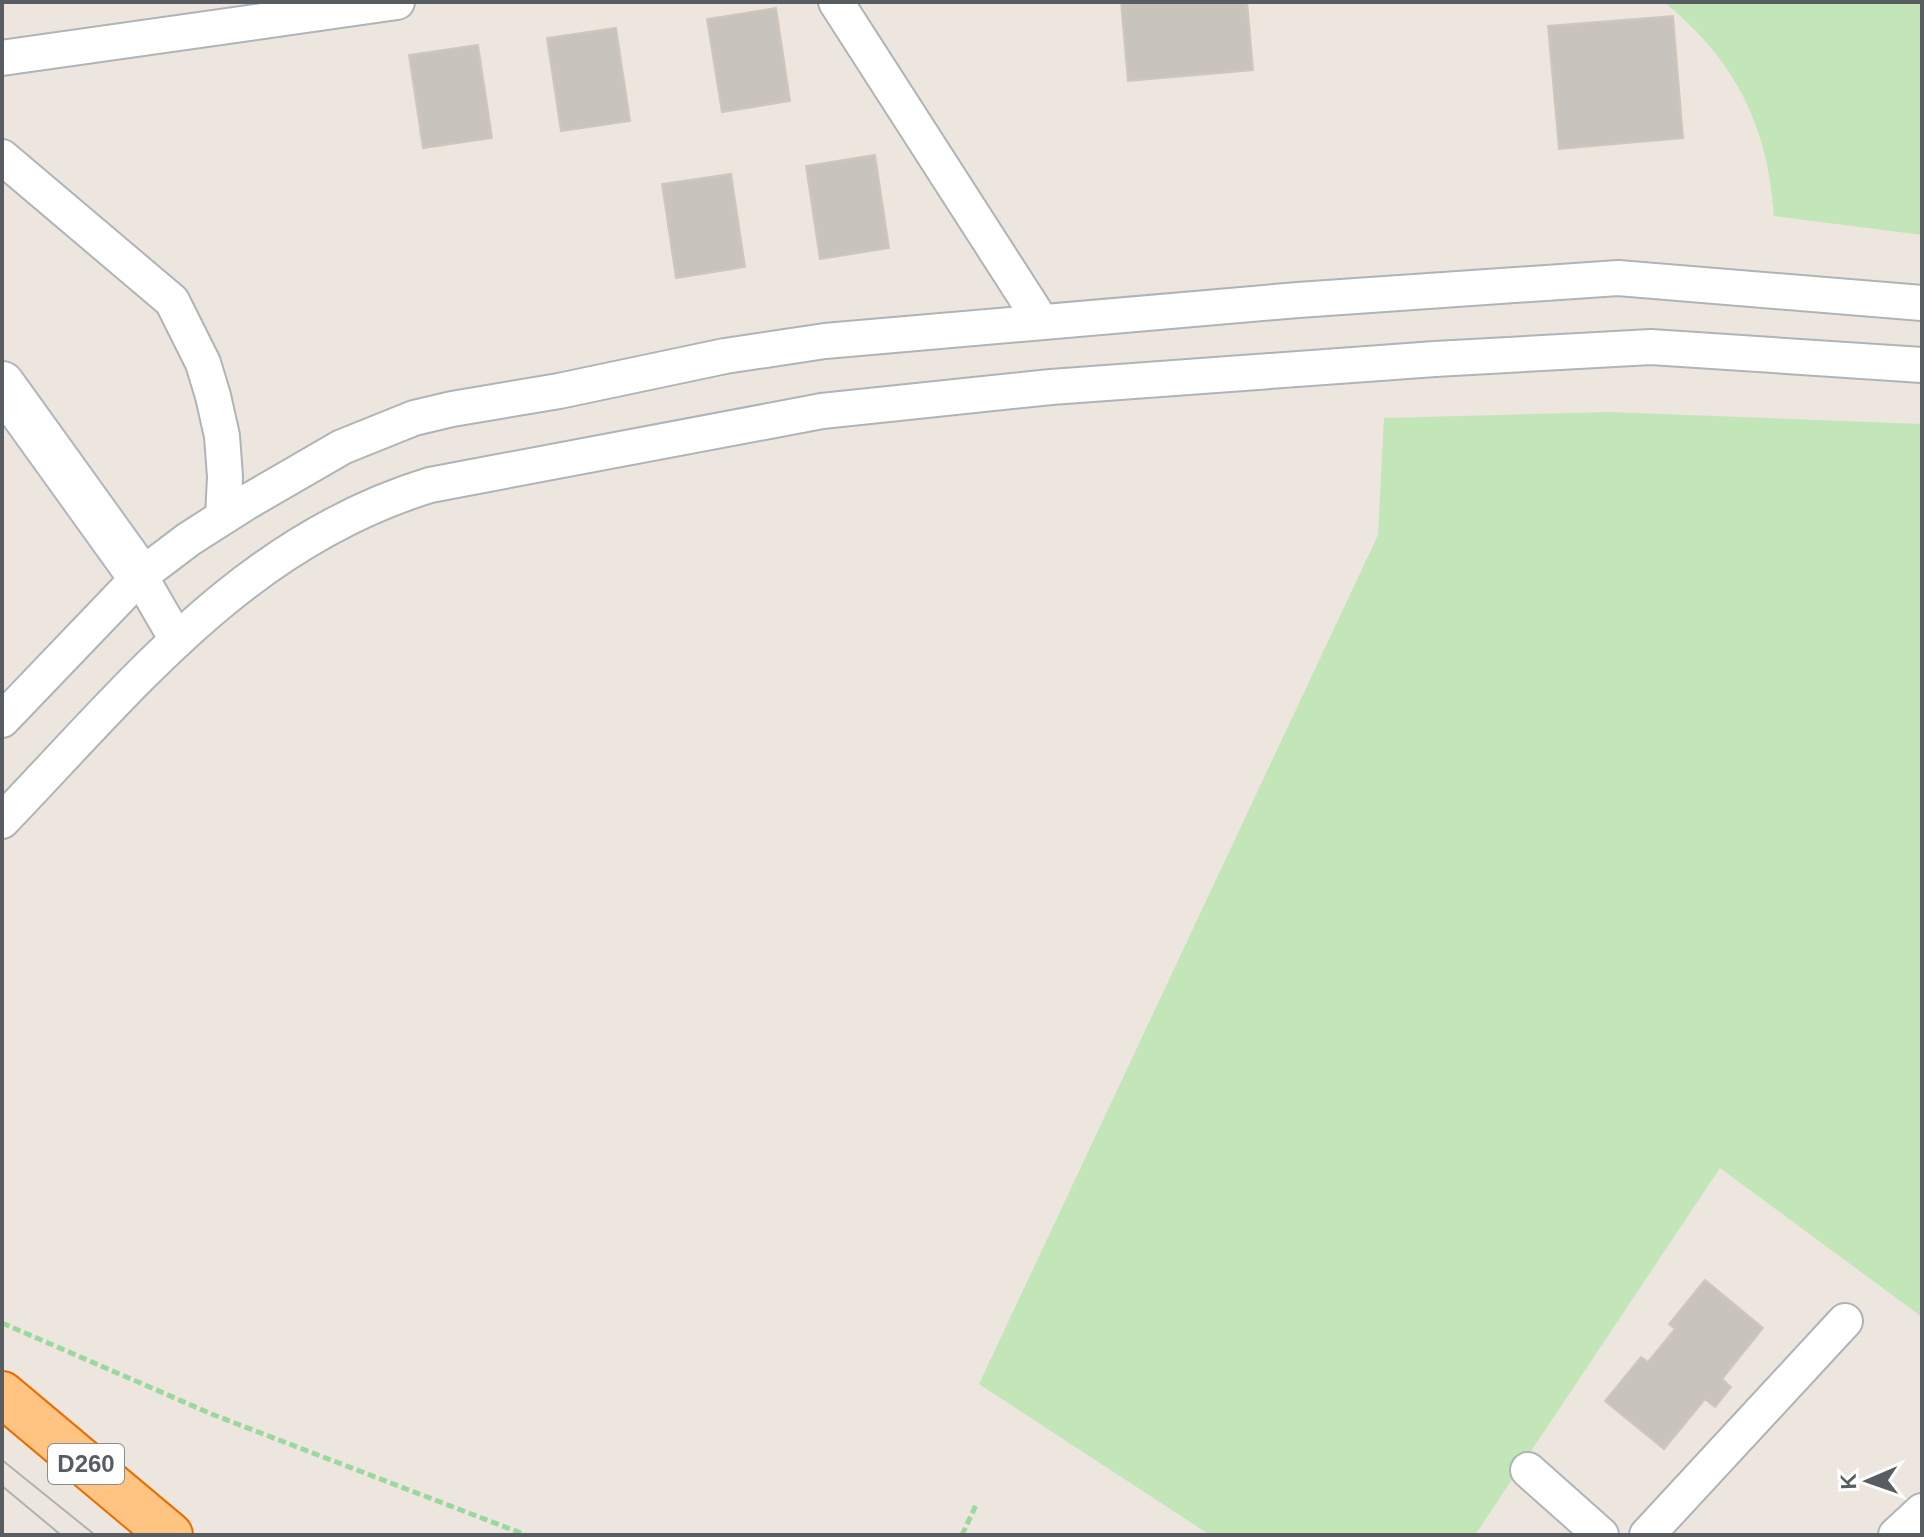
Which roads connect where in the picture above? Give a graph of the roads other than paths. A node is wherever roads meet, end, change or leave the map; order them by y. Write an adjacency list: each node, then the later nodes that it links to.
1 (397, 2): 3 (street)
2 (836, 2): 6 (street)
3 (2, 58)
4 (2, 157): 9 (street)
5 (1922, 303): 6 (street)
6 (1041, 321): 9 (street)
7 (1922, 365): 11 (street)
8 (2, 384): 10 (street)
9 (223, 517): 10 (street)
10 (140, 576): 11 (street); 12 (street)
11 (177, 640): 13 (street)
12 (2, 720)
13 (2, 821)
14 (1845, 1321): 20 (street)
15 (2, 1394): 18 (highway, D260)
16 (1528, 1470): 19 (street)
17 (1922, 1511): 21 (street)
18 (170, 1535)
19 (1601, 1535)
20 (1647, 1535)
21 (1896, 1535)

